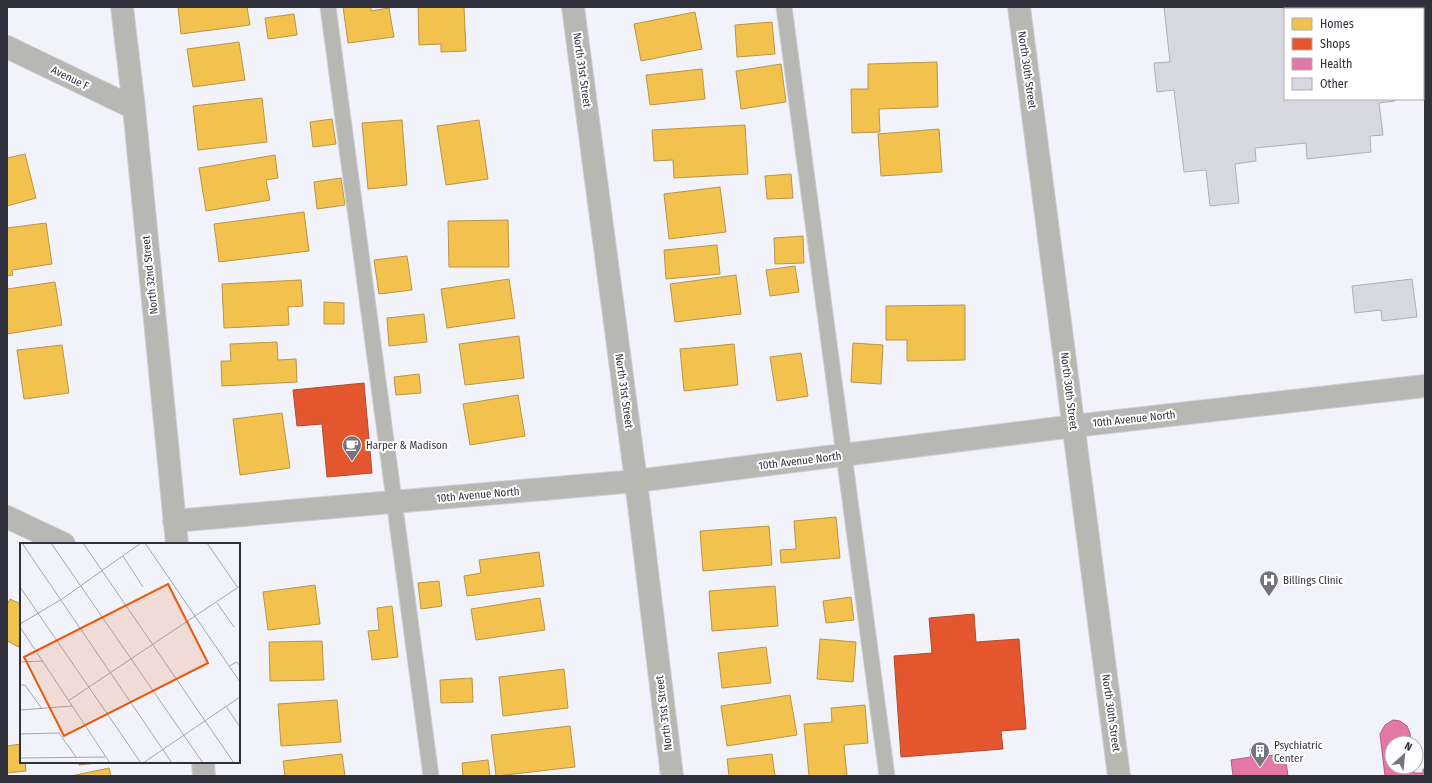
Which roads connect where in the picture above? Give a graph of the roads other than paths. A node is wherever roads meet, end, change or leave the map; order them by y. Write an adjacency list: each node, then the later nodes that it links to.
1 (122, 7): 7 (street, North 32nd Street)
2 (328, 7): 12 (lane)
3 (574, 7): 11 (street, North 31st Street)
4 (784, 7): 10 (lane)
5 (1019, 7): 9 (street, North 30th Street)
6 (7, 47): 7 (street, Avenue F)
7 (134, 108): 14 (street, North 32nd Street)
8 (1425, 386): 9 (street, 10th Avenue North)
9 (1074, 426): 10 (street, 10th Avenue North); 22 (street, North 30th Street)
10 (844, 455): 11 (street, 10th Avenue North); 21 (lane)
11 (636, 481): 12 (street, 10th Avenue North); 20 (street, North 31st Street)
12 (395, 502): 14 (street, 10th Avenue North); 19 (lane)
13 (7, 517): 15 (street)
14 (174, 521): 16 (street, North 32nd Street)
15 (62, 543)
16 (177, 543)
17 (203, 763): 18 (street)
18 (204, 776)
19 (431, 776)
20 (672, 776)
21 (887, 776)
22 (1119, 776)

